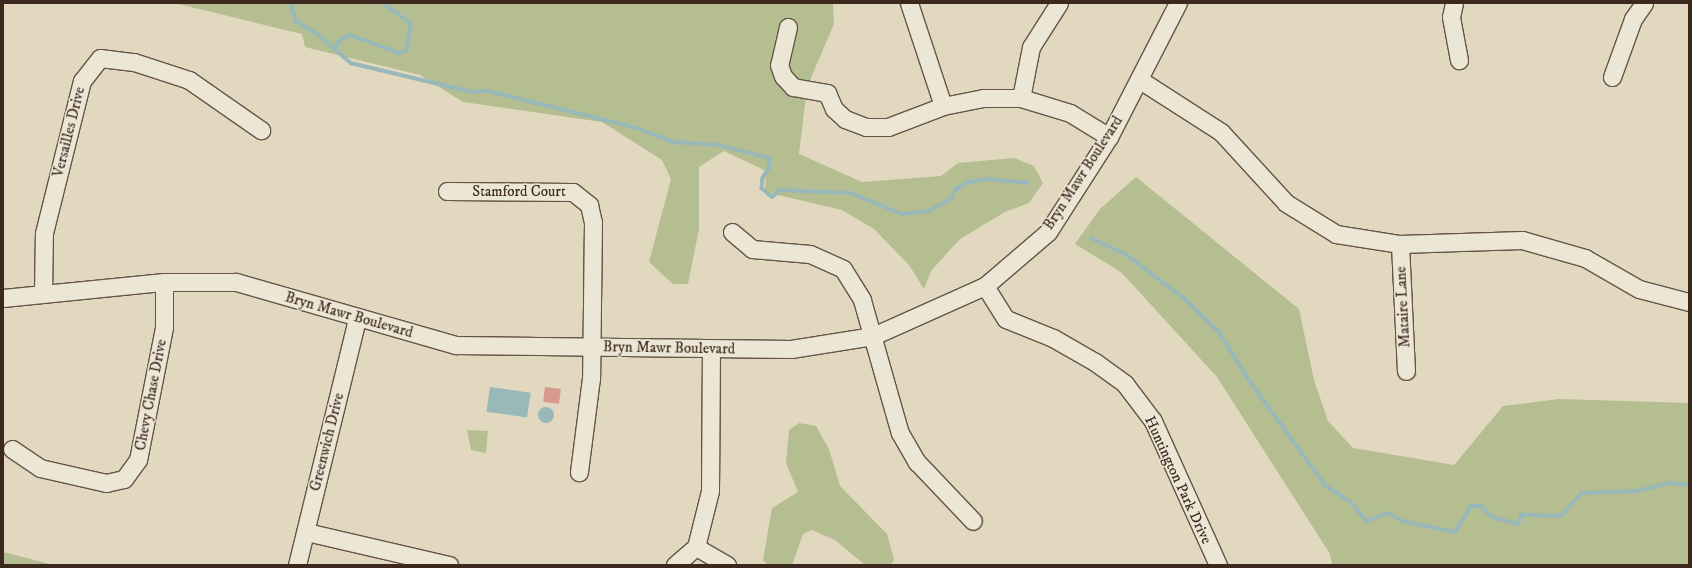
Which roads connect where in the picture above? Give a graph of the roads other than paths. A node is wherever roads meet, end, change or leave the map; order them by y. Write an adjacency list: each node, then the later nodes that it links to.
1 (909, 3): 11 (street)
2 (1059, 3): 10 (street)
3 (1178, 3): 9 (street, Bryn Mawr Boulevard)
4 (1454, 3): 7 (street)
5 (1644, 3): 8 (street)
6 (788, 27): 11 (street)
7 (1459, 60)
8 (1612, 77)
9 (1140, 80): 13 (street, Bryn Mawr Boulevard); 16 (street)
10 (1021, 98): 11 (street); 13 (street)
11 (944, 106)
12 (261, 130): 19 (street, Versailles Drive)
13 (1109, 137): 18 (street, Bryn Mawr Boulevard)
14 (447, 191): 24 (street, Stamford Court)
15 (732, 232): 23 (street)
16 (1400, 244): 21 (street); 26 (street, Mataire Lane)
17 (164, 282): 19 (street, Bryn Mawr Boulevard); 22 (street, Bryn Mawr Boulevard); 27 (street, Chevy Chase Drive)
18 (985, 286): 23 (street, Bryn Mawr Boulevard); 36 (street, Huntington Park Drive)
19 (43, 294): 20 (street, Bryn Mawr Boulevard)
20 (3, 298)
21 (1689, 302)
22 (357, 319): 24 (street, Bryn Mawr Boulevard); 30 (street, Greenwich Drive)
23 (873, 336): 25 (street, Bryn Mawr Boulevard); 29 (street)
24 (591, 346): 25 (street, Bryn Mawr Boulevard); 28 (street, Stamford Court)
25 (711, 348): 31 (street)
26 (1406, 371)
27 (12, 449)
28 (579, 472)
29 (973, 521)
30 (306, 532): 32 (street, Greenwich Drive); 33 (street)
31 (696, 547): 34 (street); 35 (street)
32 (298, 565)
33 (449, 565)
34 (674, 565)
35 (727, 565)
36 (1218, 565)

